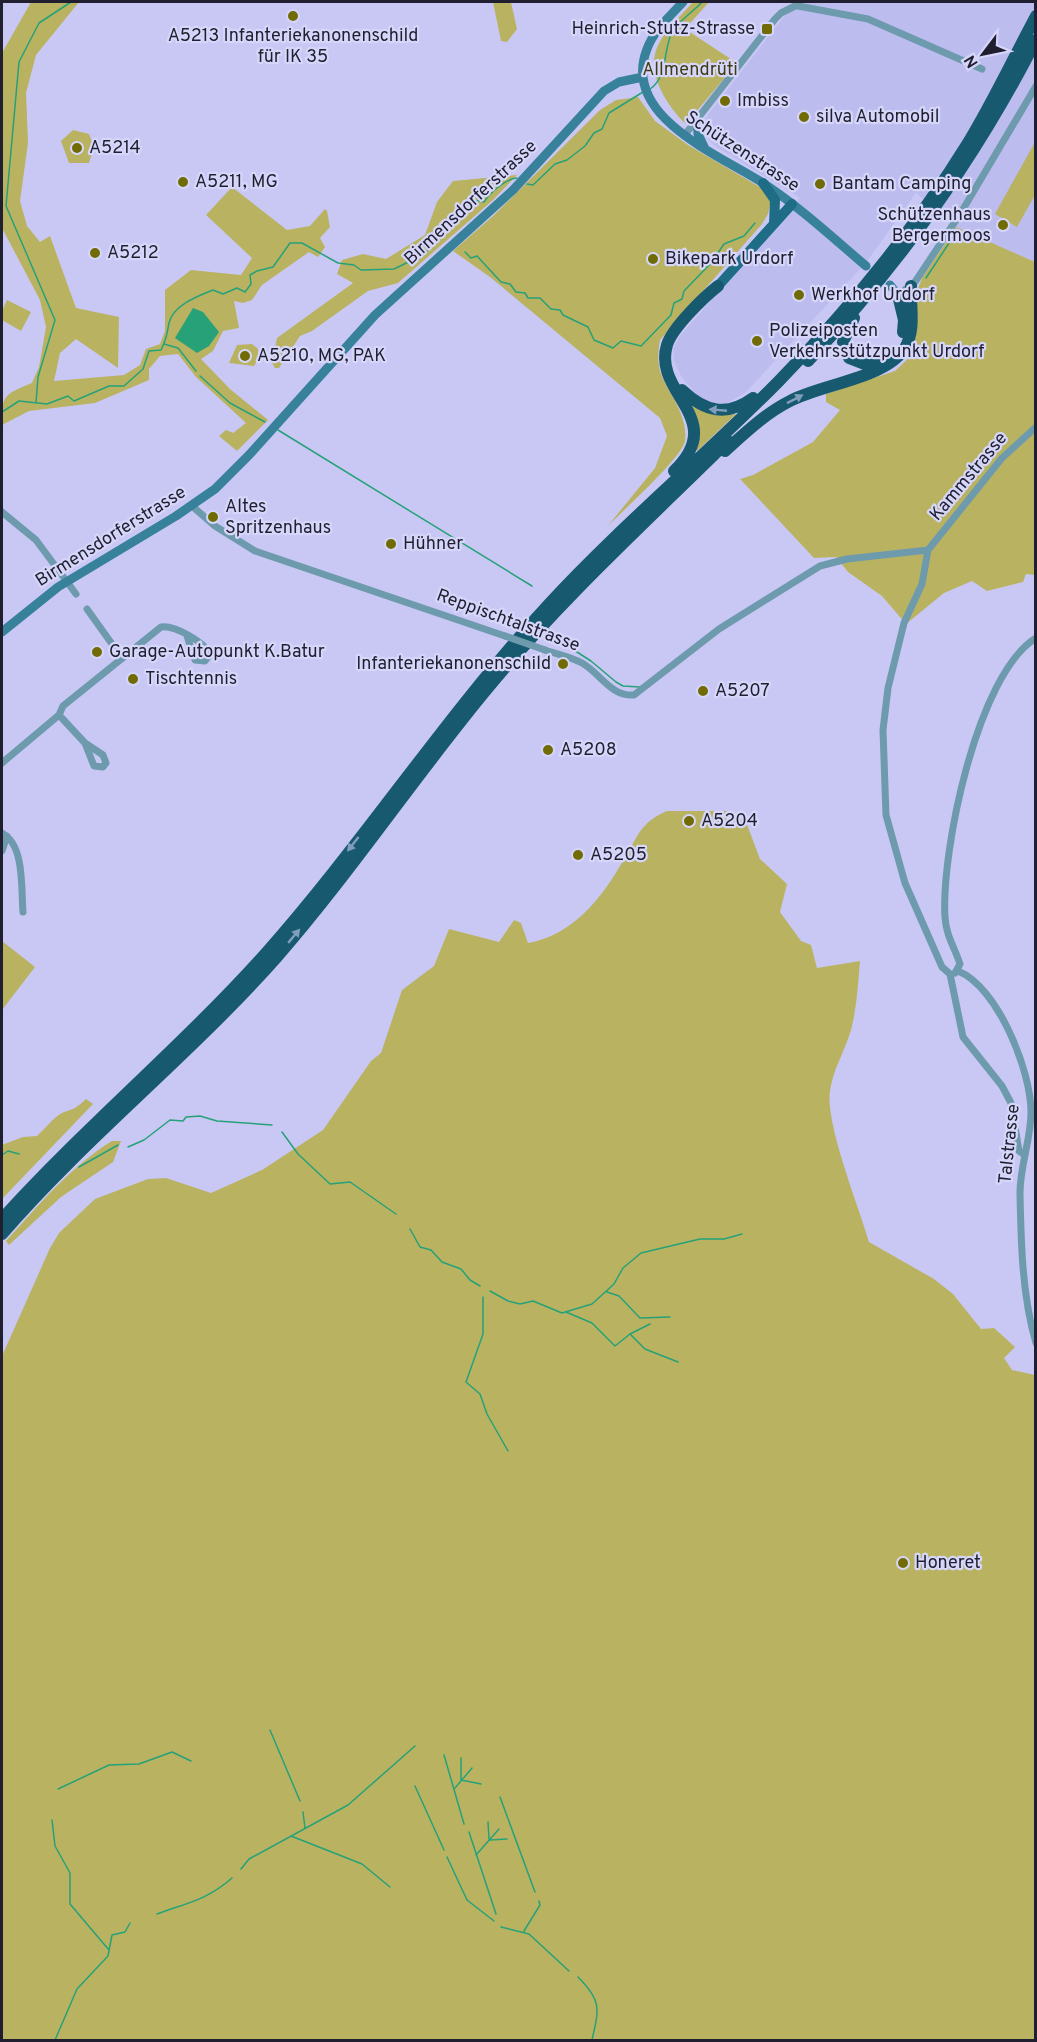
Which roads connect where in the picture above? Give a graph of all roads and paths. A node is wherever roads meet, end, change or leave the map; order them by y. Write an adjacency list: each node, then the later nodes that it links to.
1 (683, 2): 6 (main road)
2 (799, 4): 5 (street); 8 (street)
3 (1035, 16): 21 (highway)
4 (1035, 40): 19 (highway)
5 (982, 69)
6 (643, 80): 9 (main road, Schützenstrasse); 25 (main road, Birmensdorferstrasse)
7 (1035, 87): 17 (street)
8 (698, 119): 9 (street); 10 (main road)
9 (684, 136): 10 (main road, Schützenstrasse)
10 (705, 149): 11 (main road, Schützenstrasse)
11 (763, 183): 12 (main road, Schützenstrasse); 13 (main road)
12 (792, 204): 13 (main road); 14 (main road, Schützenstrasse)
13 (774, 225): 16 (main road)
14 (866, 266)
15 (890, 285): 18 (main road)
16 (718, 286): 22 (highway)
17 (912, 286): 18 (street); 20 (highway)
18 (898, 295): 19 (highway); 20 (highway)
19 (864, 298): 24 (highway)
20 (912, 324): 24 (highway, one-way to 20)
21 (800, 358): 22 (highway, one-way to 22); 27 (highway)
22 (688, 401): 27 (highway)
23 (1035, 427): 28 (street, Kammstrasse)
24 (707, 463): 45 (highway, one-way to 24)
25 (192, 506): 28 (street, Reppischtalstrasse, bridge); 29 (main road, Birmensdorferstrasse)
26 (2, 512): 29 (street)
27 (642, 512): 44 (highway, one-way to 44)
28 (928, 550): 42 (street)
29 (67, 582): 30 (street); 32 (main road, Birmensdorferstrasse)
30 (76, 594)
31 (87, 609): 35 (street)
32 (2, 632)
33 (187, 636): 35 (street)
34 (1035, 638): 42 (street)
35 (122, 658): 36 (street)
36 (59, 715): 37 (street); 38 (street)
37 (85, 743)
38 (2, 763)
39 (4, 835): 40 (street); 41 (street)
40 (2, 851)
41 (23, 912)
42 (954, 973): 43 (street); 43 (street, Talstrasse)
43 (1024, 1155): 46 (street, Talstrasse)
44 (2, 1219)
45 (2, 1234)
46 (1035, 1343)

